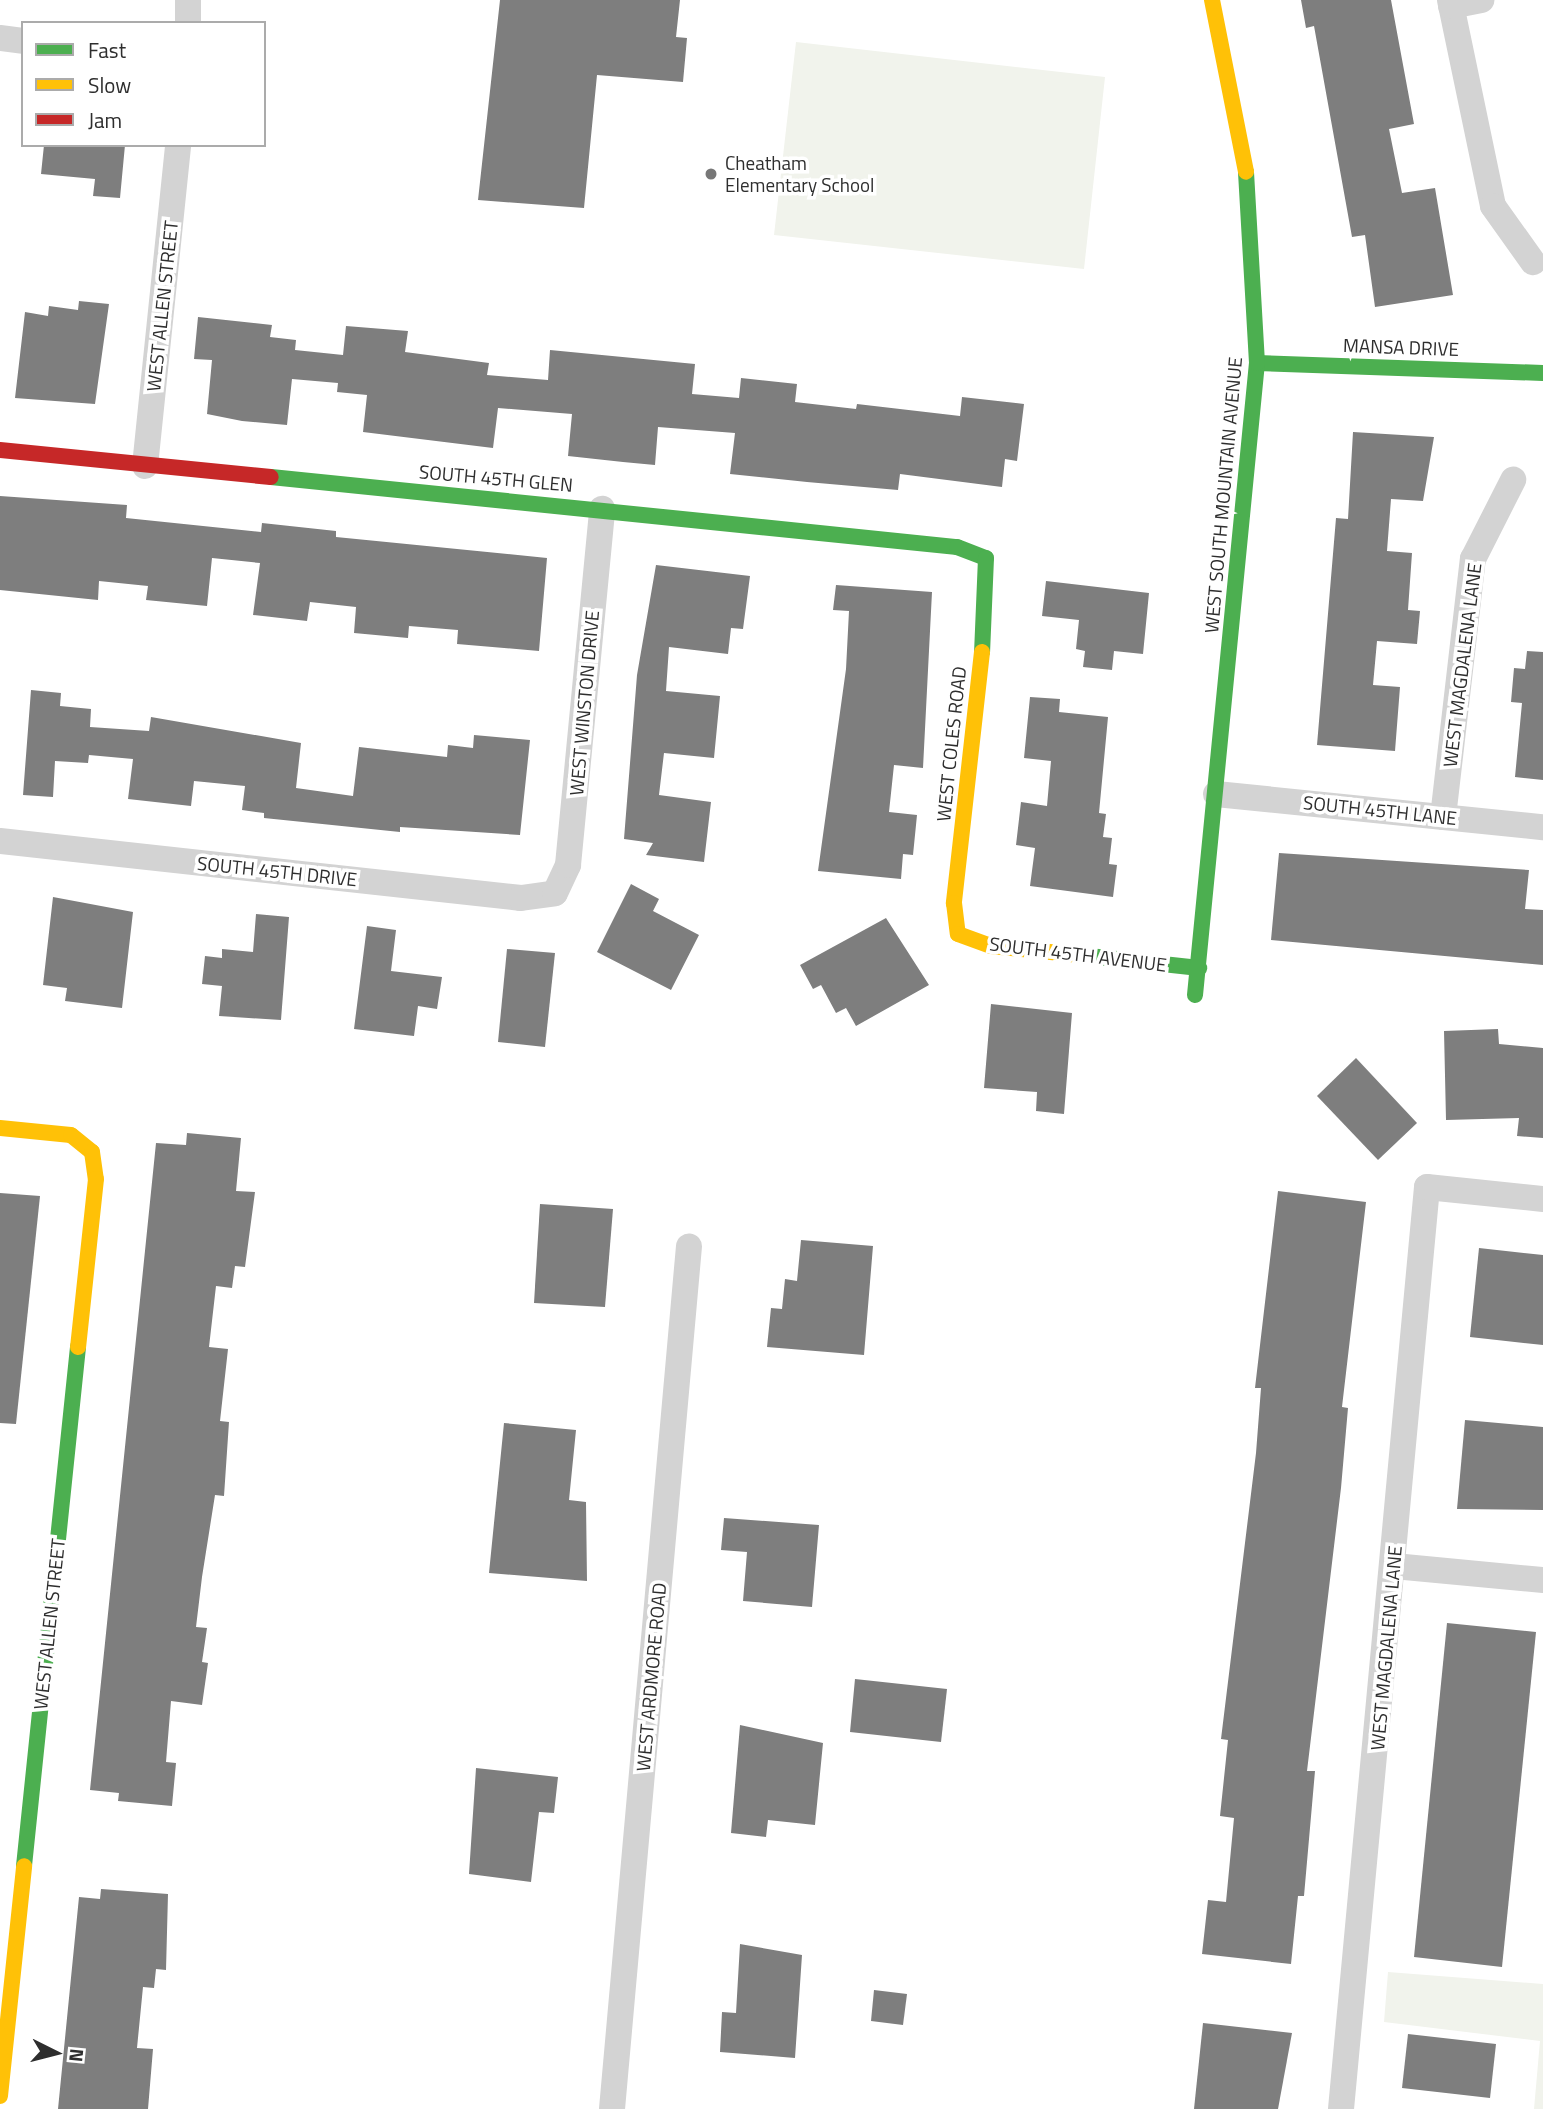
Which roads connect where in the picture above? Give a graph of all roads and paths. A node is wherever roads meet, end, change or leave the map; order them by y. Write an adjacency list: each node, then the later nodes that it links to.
1 (188, 0): 5 (street)
2 (1212, 0): 10 (street, WEST SOUTH MOUNTAIN AVENUE)
3 (1481, 0): 4 (street)
4 (1451, 3): 9 (street)
5 (188, 21)
6 (0, 38): 7 (street)
7 (21, 41)
8 (178, 147): 13 (street, WEST ALLEN STREET)
9 (1534, 262)
10 (1257, 363): 11 (street, MANSA DRIVE); 17 (street, WEST SOUTH MOUNTAIN AVENUE)
11 (1543, 373)
12 (0, 450): 13 (street, SOUTH 45TH GLEN)
13 (145, 466): 15 (street, SOUTH 45TH GLEN)
14 (1513, 480): 18 (street, WEST MAGDALENA LANE)
15 (602, 509): 16 (street, SOUTH 45TH GLEN); 21 (street, WEST WINSTON DRIVE)
16 (986, 558): 22 (street, WEST COLES ROAD)
17 (1216, 794): 18 (street, SOUTH 45TH LANE); 23 (street, WEST SOUTH MOUNTAIN AVENUE)
18 (1443, 817): 19 (street, SOUTH 45TH LANE)
19 (1543, 827)
20 (0, 841): 21 (street, SOUTH 45TH DRIVE)
21 (555, 894)
22 (958, 934): 23 (street, SOUTH 45TH AVENUE)
23 (1199, 968): 24 (street, WEST SOUTH MOUNTAIN AVENUE)
24 (1195, 995)
25 (0, 1128): 30 (street, WEST ALLEN STREET)
26 (1543, 1199): 28 (street, WEST MAGDALENA LANE)
27 (689, 1246): 31 (street, WEST ARDMORE ROAD)
28 (1394, 1566): 29 (street); 32 (street, WEST MAGDALENA LANE)
29 (1543, 1580)
30 (0, 2096)
31 (612, 2109)
32 (1341, 2109)

